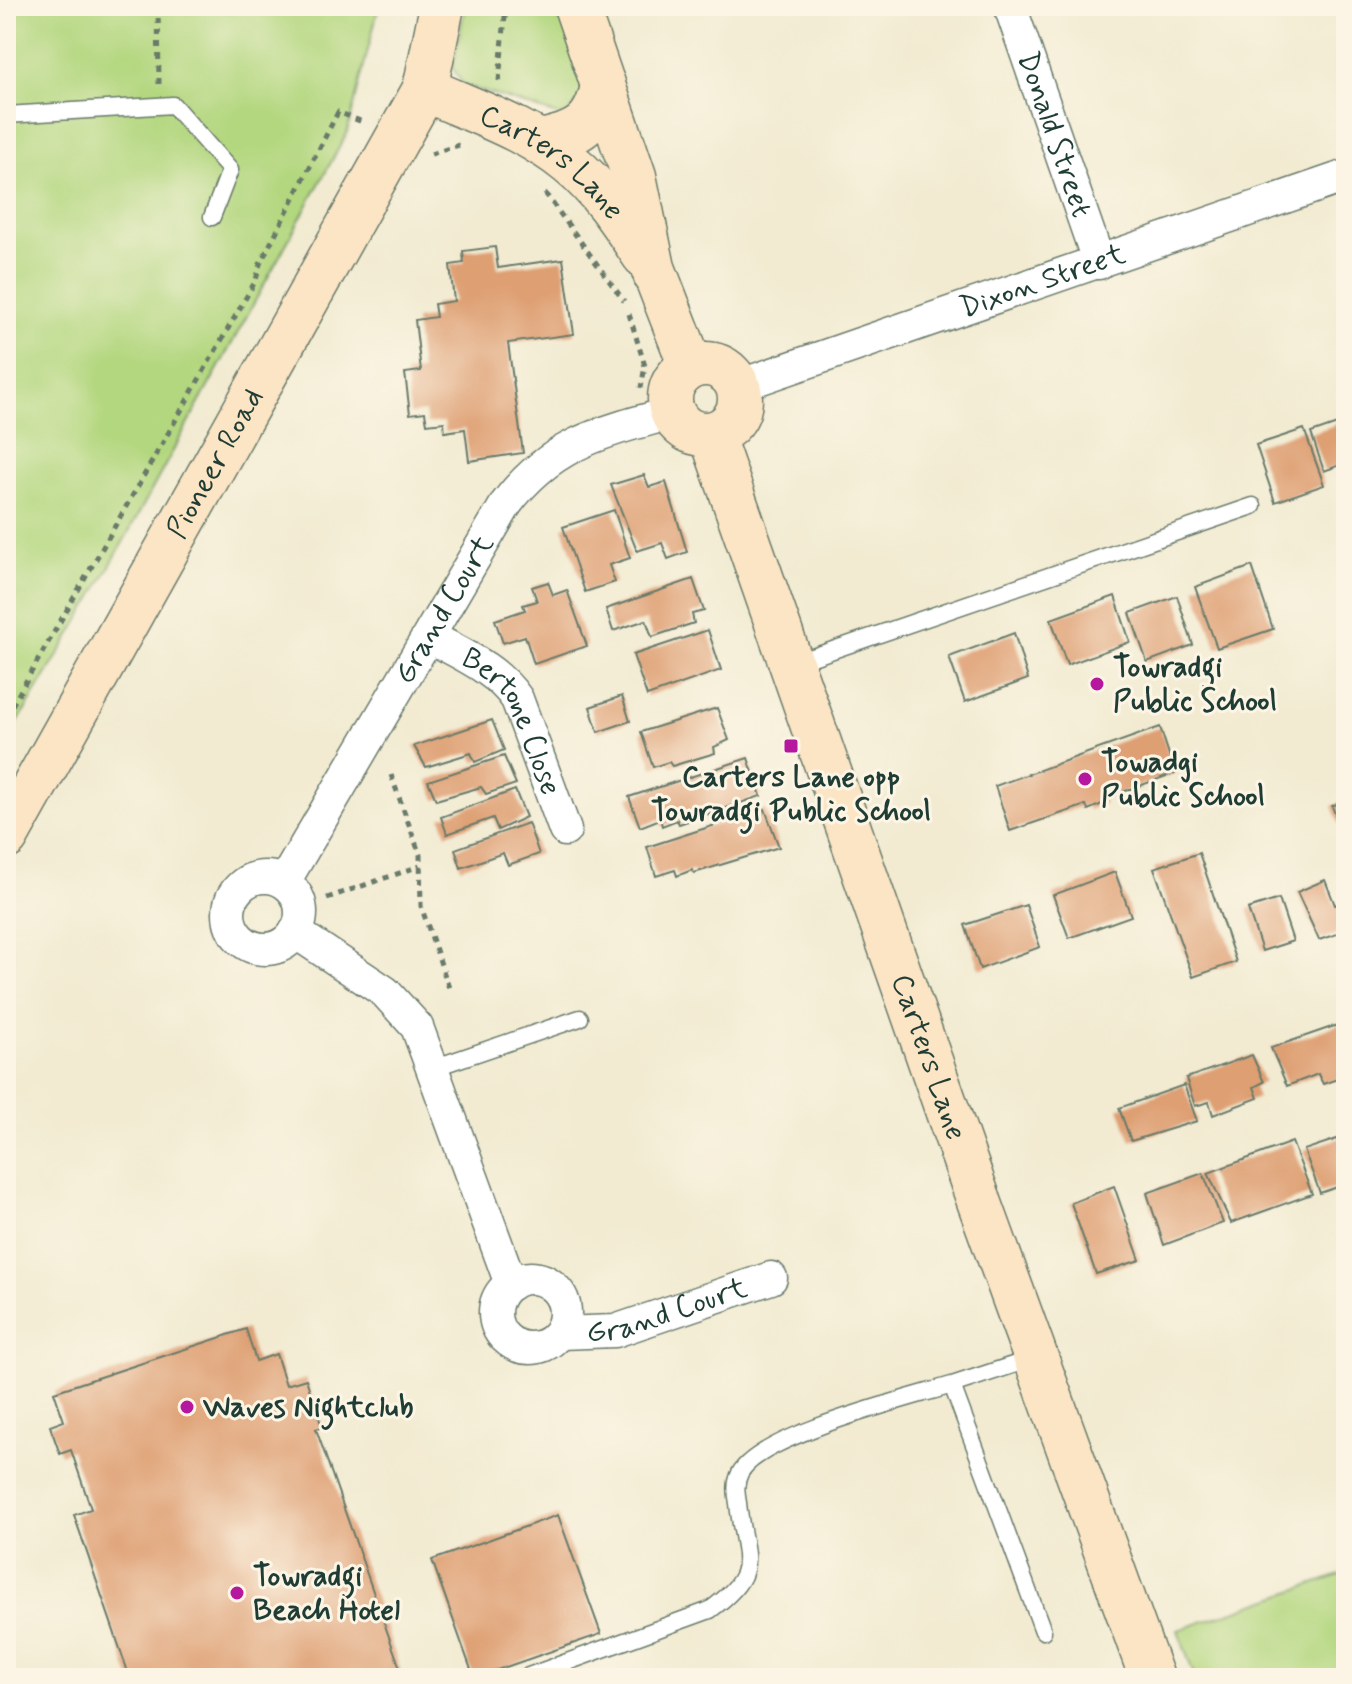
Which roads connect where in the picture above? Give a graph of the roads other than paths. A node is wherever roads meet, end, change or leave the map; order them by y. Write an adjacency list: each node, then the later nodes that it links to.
1 (417, 6): 6 (main road)
2 (442, 6): 6 (main road, Pioneer Road)
3 (576, 6): 5 (main road, Carters Lane)
4 (1010, 6): 11 (street, Donald Street)
5 (603, 84): 8 (main road); 12 (main road, Carters Lane)
6 (425, 89): 8 (main road, Carters Lane); 21 (main road, Pioneer Road)
7 (6, 115): 10 (lane)
8 (539, 142): 12 (main road, Carters Lane)
9 (1346, 176): 11 (street, Dixon Street)
10 (212, 217)
11 (1099, 263): 14 (street, Dixon Street)
12 (653, 268): 13 (main road, Carters Lane)
13 (691, 366): 14 (main road); 15 (main road)
14 (738, 386): 16 (main road)
15 (653, 405): 16 (main road); 18 (street, Grand Court)
16 (711, 434): 19 (main road, Carters Lane)
17 (1253, 506): 19 (lane)
18 (430, 637): 20 (street, Bertone Close); 22 (street, Grand Court)
19 (789, 664): 29 (main road, Carters Lane)
20 (565, 830)
21 (6, 837)
22 (284, 882): 23 (street); 23 (street)
23 (295, 932): 25 (street)
24 (580, 1018): 25 (lane)
25 (433, 1068): 27 (street)
26 (771, 1278): 28 (street, Grand Court)
27 (511, 1284): 28 (street, Grand Court); 28 (street, Grand Court)
28 (560, 1333)
29 (1036, 1358): 30 (lane); 33 (main road, Carters Lane)
30 (952, 1385): 31 (lane); 32 (lane)
31 (1043, 1631)
32 (526, 1677)
33 (1152, 1678)

